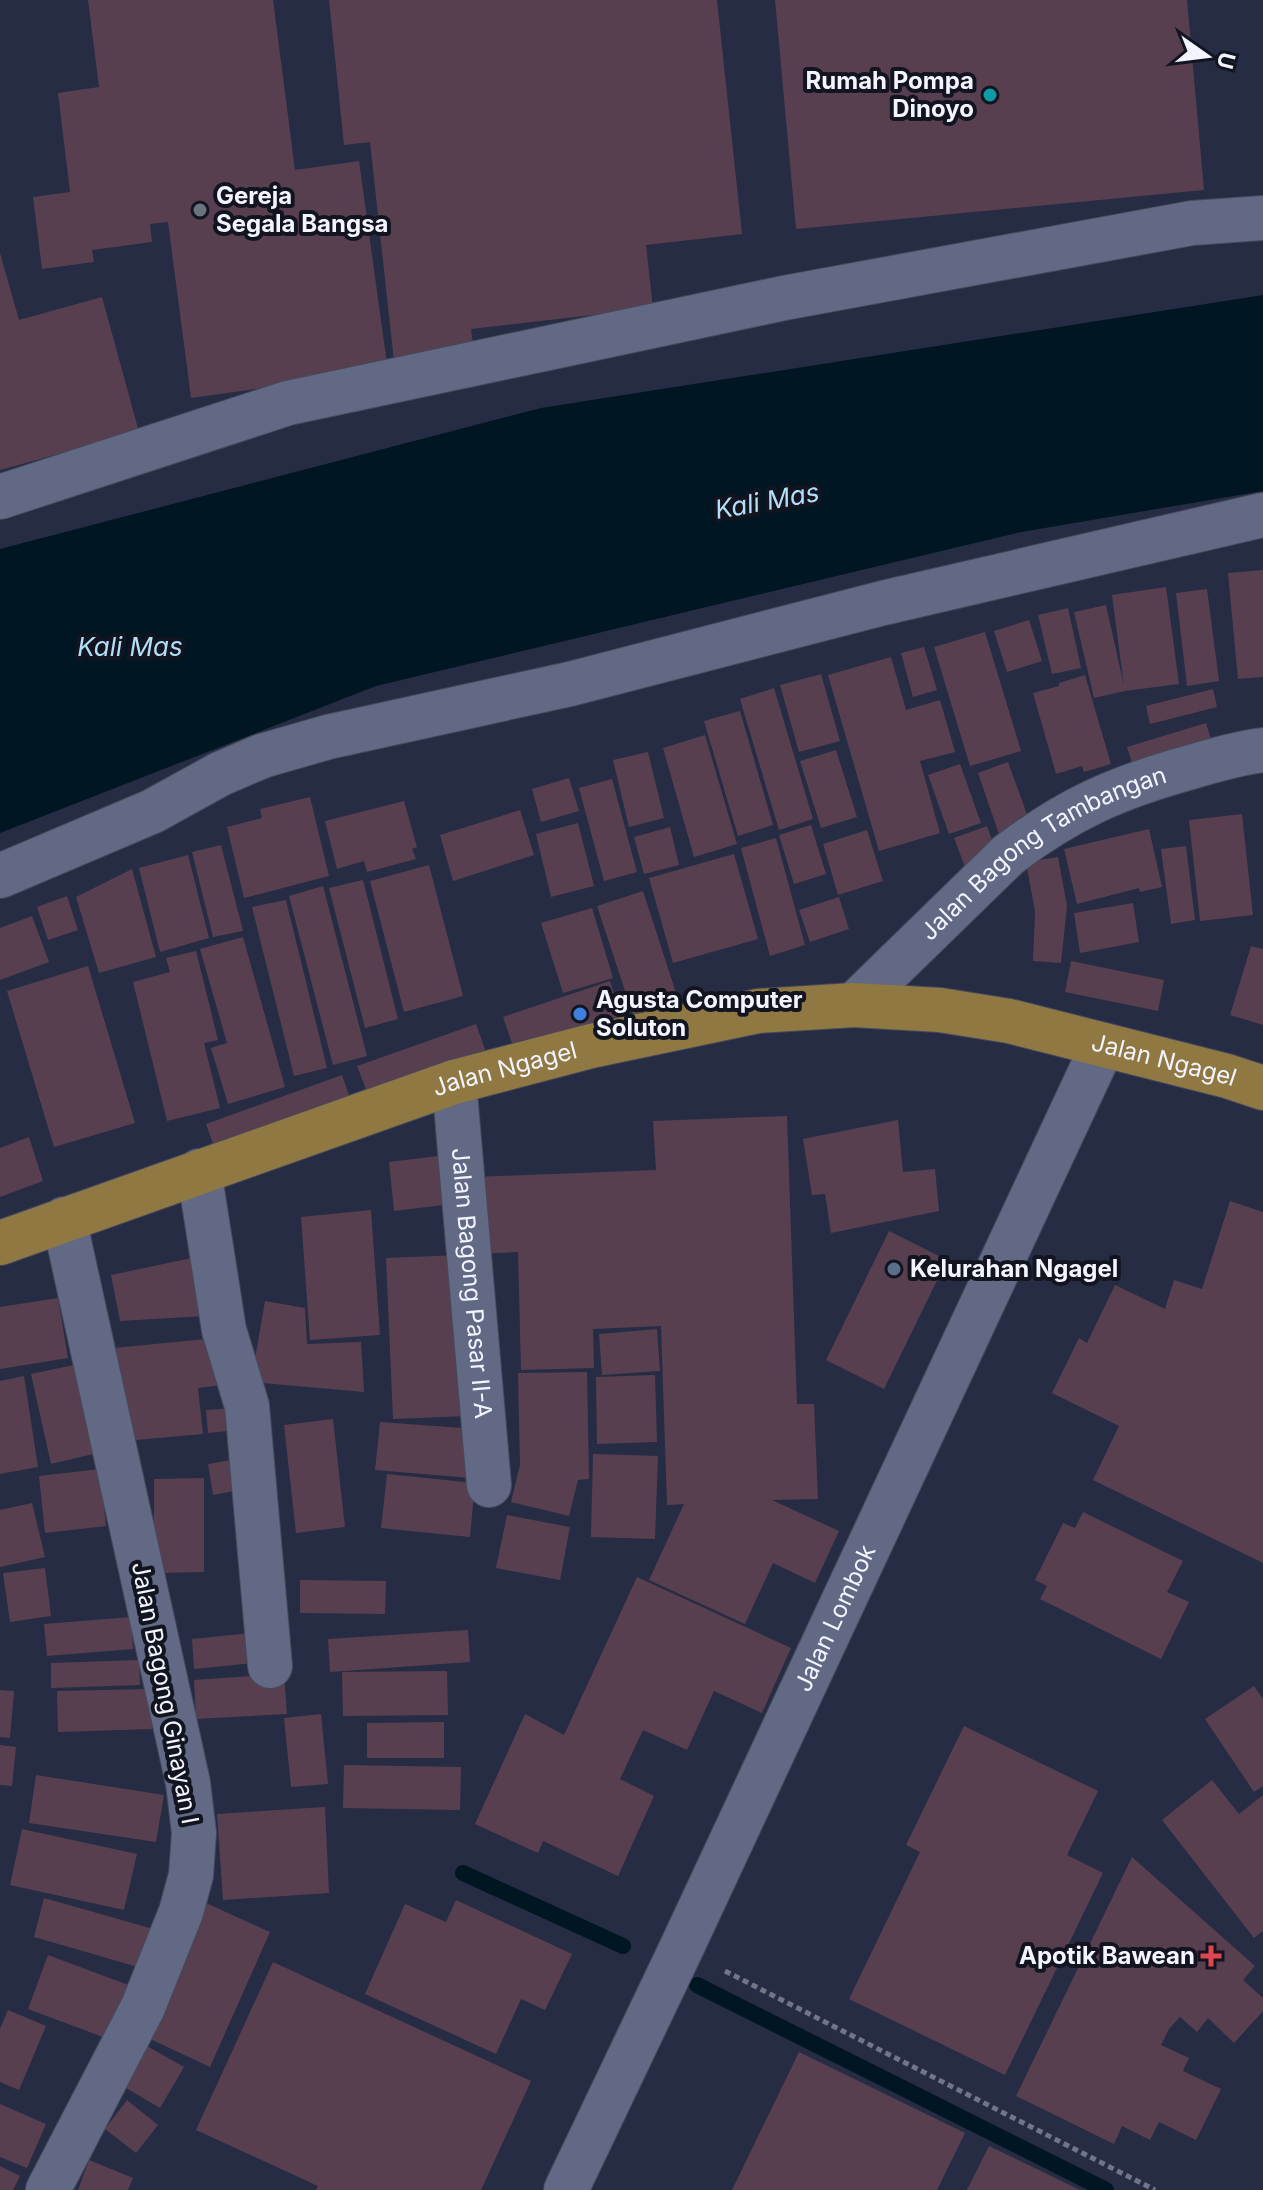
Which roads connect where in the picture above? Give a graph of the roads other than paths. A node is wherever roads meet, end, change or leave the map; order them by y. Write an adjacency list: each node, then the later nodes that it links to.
1 (1263, 218): 2 (street)
2 (0, 497)
3 (1263, 515): 5 (street)
4 (1263, 750): 6 (street, Jalan Bagong Tambangan)
5 (0, 876)
6 (854, 1005): 7 (highway, Jalan Ngagel); 8 (highway, Jalan Ngagel)
7 (1103, 1045): 9 (highway, Jalan Ngagel); 16 (street, Jalan Lombok)
8 (454, 1082): 10 (highway, Jalan Ngagel); 13 (street, Jalan Bagong Pasar II-A)
9 (1263, 1088)
10 (199, 1171): 11 (highway, Jalan Ngagel); 14 (street)
11 (64, 1219): 12 (highway, Jalan Ngagel); 15 (street, Jalan Bagong Ginayan I)
12 (0, 1243)
13 (489, 1485)
14 (270, 1666)
15 (48, 2190)
16 (566, 2190)

